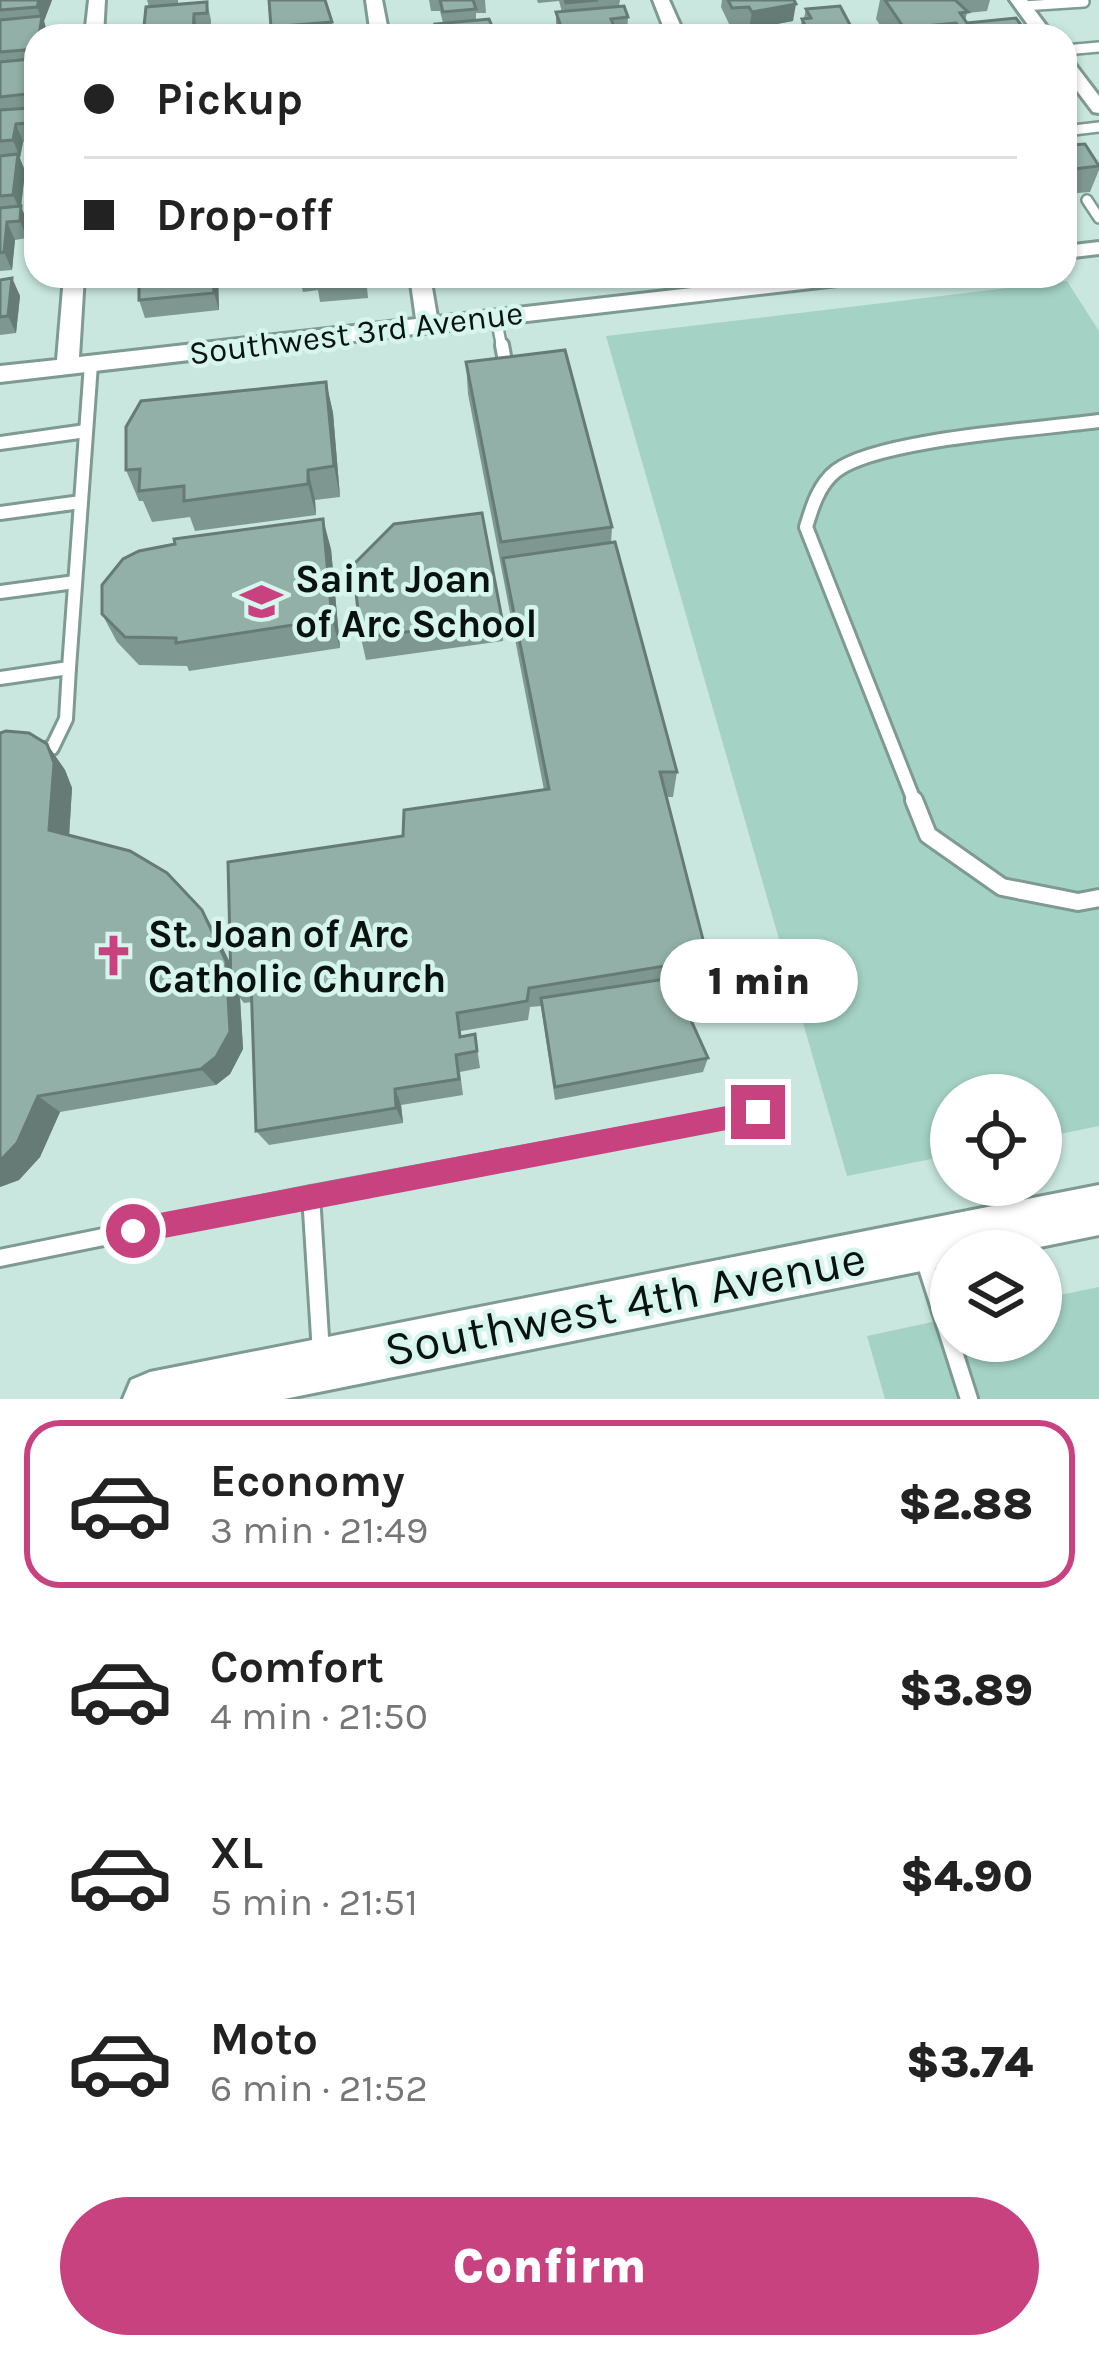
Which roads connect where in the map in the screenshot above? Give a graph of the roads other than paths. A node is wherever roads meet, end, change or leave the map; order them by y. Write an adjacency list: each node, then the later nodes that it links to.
1 (1084, 2): 2 (lane)
2 (1020, 3)
3 (1087, 200): 4 (lane)
4 (1099, 218)
5 (73, 288): 11 (street)
6 (422, 288): 9 (street)
7 (719, 288): 8 (street, Southwest 3rd Avenue)
8 (496, 318): 9 (street, Southwest 3rd Avenue); 13 (lane)
9 (428, 325): 10 (street, Southwest 3rd Avenue)
10 (91, 364): 11 (street, Southwest 3rd Avenue); 15 (lane)
11 (67, 367): 12 (street, Southwest 3rd Avenue)
12 (0, 374)
13 (508, 379)
14 (1099, 421): 24 (lane)
15 (86, 431): 16 (lane); 17 (lane)
16 (0, 442)
17 (81, 502): 18 (lane); 19 (lane)
18 (0, 513)
19 (75, 582): 20 (lane); 21 (lane)
20 (0, 592)
21 (69, 668): 22 (lane); 23 (lane)
22 (0, 678)
23 (0, 755)
24 (1099, 898)
25 (758, 1112): 26 (lane)
26 (311, 1195): 29 (lane); 30 (lane)
27 (1099, 1210): 28 (street, Southwest 4th Avenue)
28 (920, 1245): 30 (street, Southwest 4th Avenue); 33 (lane)
29 (0, 1258)
30 (322, 1364): 31 (street, Southwest 4th Avenue)
31 (234, 1391): 32 (street, Southwest 4th Avenue)
32 (150, 1399)
33 (969, 1399)

